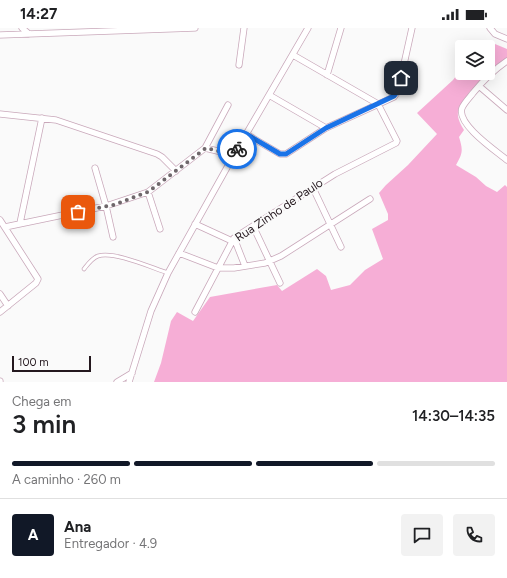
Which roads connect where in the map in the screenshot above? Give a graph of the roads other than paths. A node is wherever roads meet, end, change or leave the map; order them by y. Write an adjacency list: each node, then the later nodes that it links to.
1 (22, 28): 10 (street)
2 (195, 28): 8 (street)
3 (244, 28): 15 (street)
4 (308, 28): 13 (street)
5 (341, 28): 16 (street)
6 (412, 28): 19 (street)
7 (490, 28): 12 (street)
8 (111, 30): 9 (street)
9 (66, 31): 10 (street)
10 (29, 34): 11 (street)
11 (0, 35)
12 (507, 39)
13 (293, 55): 16 (street); 18 (street)
14 (507, 61): 17 (street)
15 (239, 65)
16 (327, 75): 19 (street)
17 (479, 86): 21 (street); 28 (street)
18 (269, 95): 24 (street); 25 (street)
19 (378, 104): 24 (street); 31 (street, Rua Zinho de Paulo)
20 (228, 106): 26 (street)
21 (507, 110)
22 (0, 114): 23 (street)
23 (42, 118): 30 (street); 36 (street)
24 (326, 128): 25 (street)
25 (246, 134): 27 (street)
26 (206, 148): 27 (street); 30 (street)
27 (234, 155): 37 (street)
28 (507, 160)
29 (95, 168): 34 (street)
30 (176, 171): 32 (street)
31 (313, 188): 38 (street); 39 (street, Rua Zinho de Paulo)
32 (148, 192): 34 (street); 41 (street)
33 (370, 199): 38 (street)
34 (106, 206): 36 (street); 42 (street)
35 (0, 220): 40 (street)
36 (20, 223): 40 (street)
37 (195, 224): 43 (street); 45 (street)
38 (330, 225): 44 (street); 46 (street)
39 (253, 226): 43 (street, Rua Zinho de Paulo); 46 (street)
40 (5, 227): 53 (street)
41 (160, 229)
42 (113, 237)
43 (233, 240): 47 (street); 48 (street, Rua Zinho de Paulo)
44 (341, 247)
45 (179, 253): 48 (street); 50 (street)
46 (270, 262): 47 (street); 51 (street)
47 (245, 266): 48 (street)
48 (218, 268): 55 (street, Rua Zinho de Paulo)
49 (84, 269): 50 (lane)
50 (168, 274): 56 (street)
51 (280, 283)
52 (0, 294): 53 (street)
53 (8, 306): 54 (street)
54 (0, 312)
55 (195, 312)
56 (132, 373): 57 (street); 58 (street)
57 (116, 382)
58 (129, 382)

